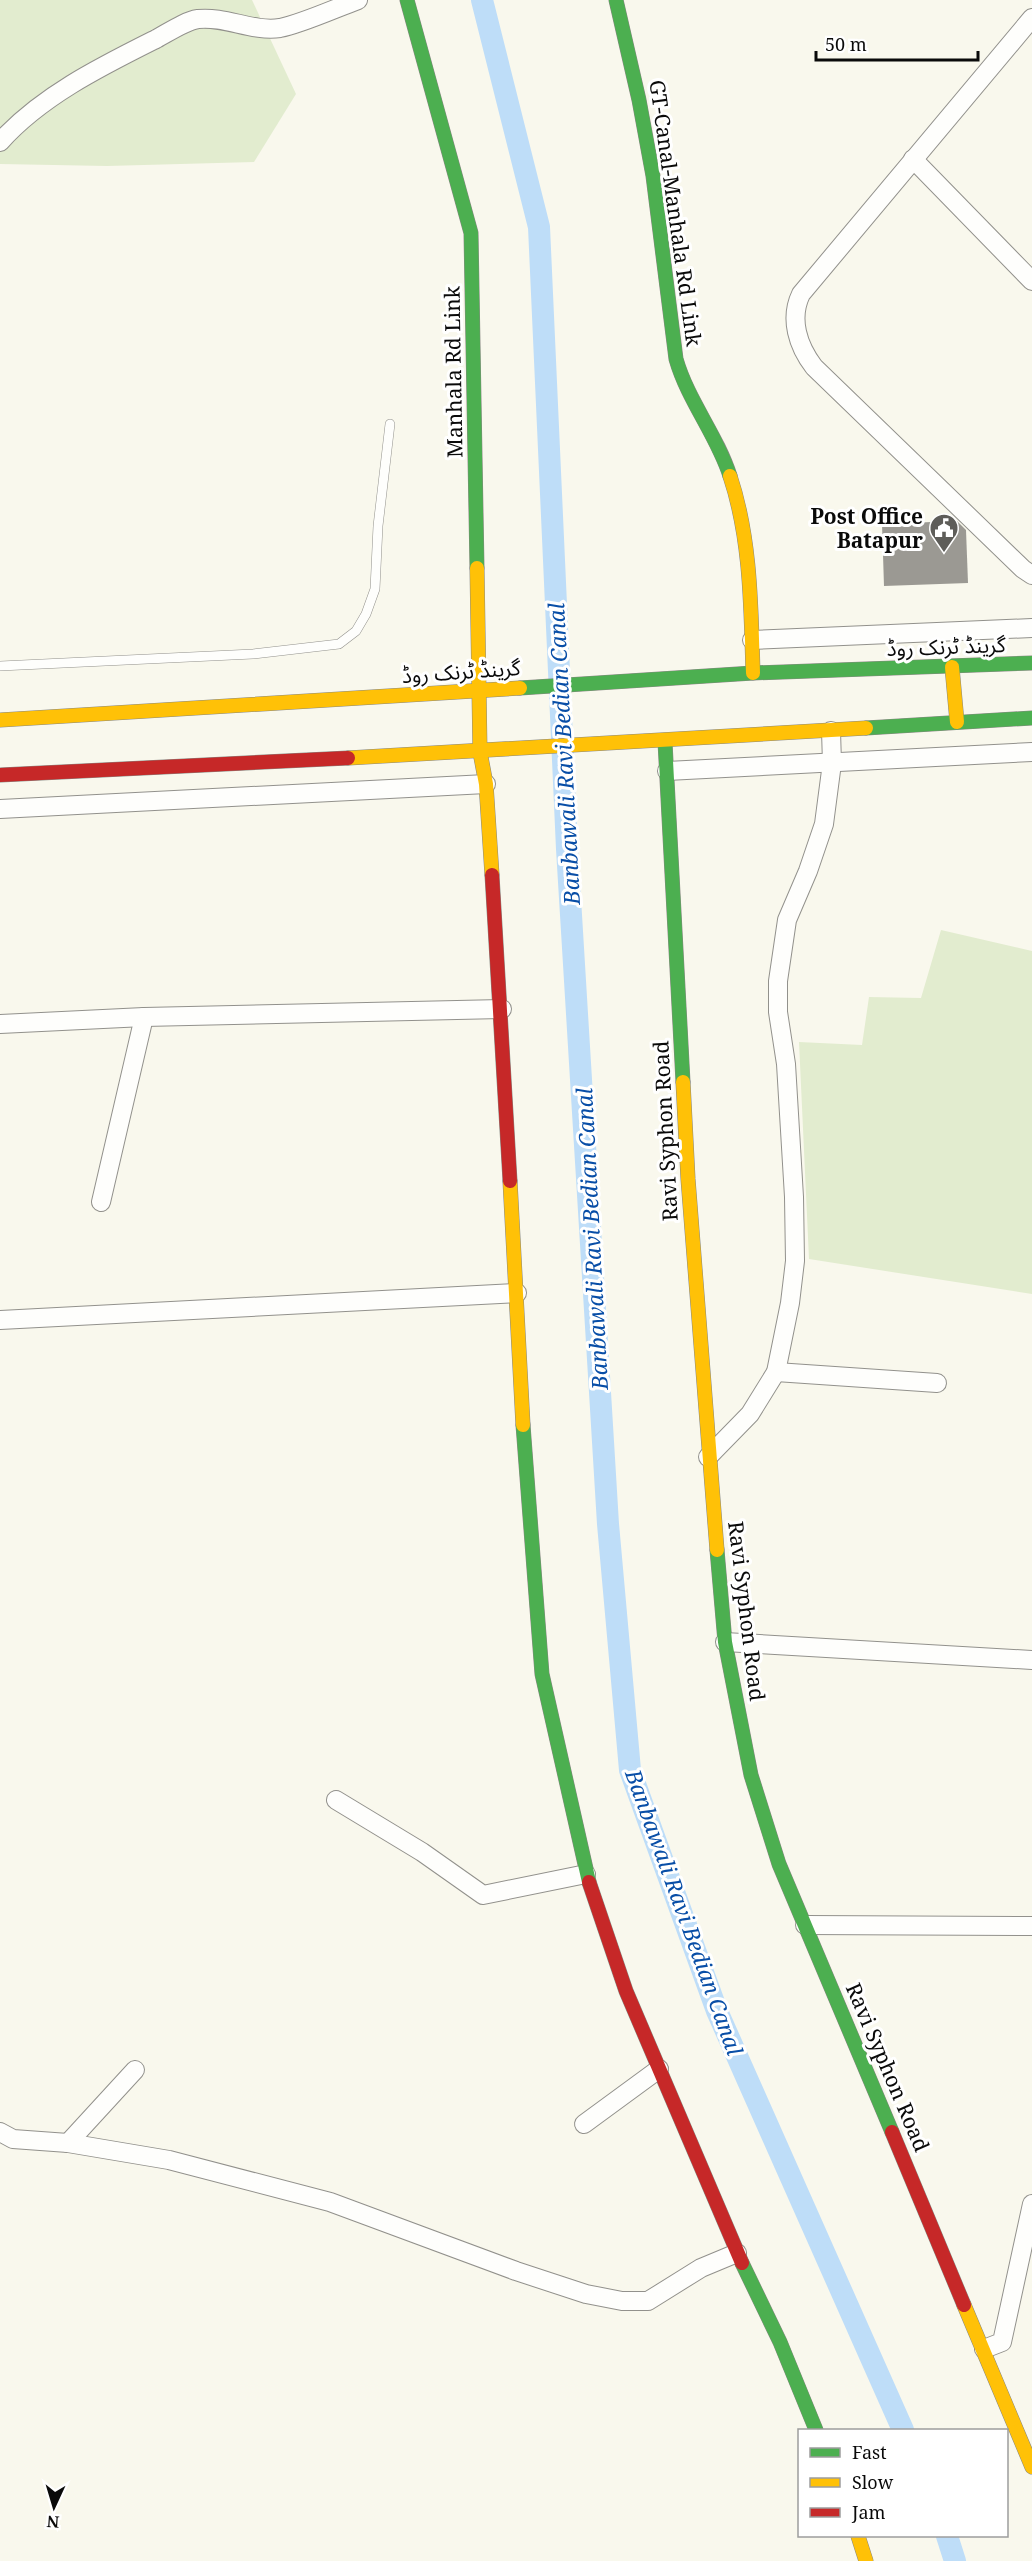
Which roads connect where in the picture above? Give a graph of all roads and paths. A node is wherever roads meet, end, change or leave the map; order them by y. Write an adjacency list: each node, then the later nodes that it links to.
1 (358, 0): 5 (street)
2 (406, 0): 16 (main road, Manhala Rd Link)
3 (616, 0): 11 (main road, GT-Canal-Manhala Rd Link)
4 (1032, 18): 6 (street)
5 (0, 142)
6 (913, 159): 7 (street); 9 (street)
7 (1032, 281)
8 (390, 424): 13 (lane)
9 (1032, 575)
10 (1032, 628): 11 (street)
11 (752, 639): 15 (main road, GT-Canal-Manhala Rd Link)
12 (1032, 663): 14 (main road, گرینڈ ٹرنک روڈ)
13 (0, 666)
14 (952, 667): 15 (main road, گرینڈ ٹرنک روڈ); 19 (main road)
15 (753, 673): 16 (main road, گرینڈ ٹرنک روڈ)
16 (478, 690): 18 (main road, گرینڈ ٹرنک روڈ); 22 (main road, Manhala Rd Link)
17 (1032, 718): 19 (main road)
18 (0, 720)
19 (957, 722): 20 (main road)
20 (831, 731): 21 (main road); 24 (street)
21 (665, 742): 22 (main road); 25 (main road, Ravi Syphon Road)
22 (487, 751): 26 (main road); 27 (main road, Manhala Rd Link)
23 (1032, 752): 24 (street)
24 (832, 763): 25 (street); 35 (street)
25 (667, 771): 37 (main road, Ravi Syphon Road)
26 (0, 775)
27 (486, 784): 28 (street); 29 (main road, Manhala Rd Link)
28 (0, 809)
29 (502, 1009): 30 (street); 33 (main road, Manhala Rd Link)
30 (144, 1017): 31 (street); 32 (street)
31 (0, 1024)
32 (101, 1202)
33 (517, 1293): 34 (street); 41 (main road, Manhala Rd Link)
34 (0, 1320)
35 (776, 1372): 36 (street); 37 (street)
36 (937, 1383)
37 (708, 1457): 38 (main road, Ravi Syphon Road)
38 (725, 1642): 39 (street); 42 (main road, Ravi Syphon Road)
39 (1032, 1660)
40 (336, 1800): 41 (street)
41 (586, 1874): 44 (main road, Manhala Rd Link)
42 (805, 1925): 43 (street); 51 (main road, Ravi Syphon Road)
43 (1032, 1926)
44 (659, 2069): 46 (street); 50 (main road, Manhala Rd Link)
45 (135, 2070): 48 (street)
46 (584, 2124)
47 (0, 2132): 48 (street)
48 (68, 2143): 50 (street)
49 (1032, 2204): 51 (street)
50 (737, 2253): 52 (main road, Manhala Rd Link)
51 (984, 2349): 53 (main road, Ravi Syphon Road)
52 (816, 2429)
53 (1032, 2466)
54 (859, 2537): 55 (main road)
55 (866, 2561)

